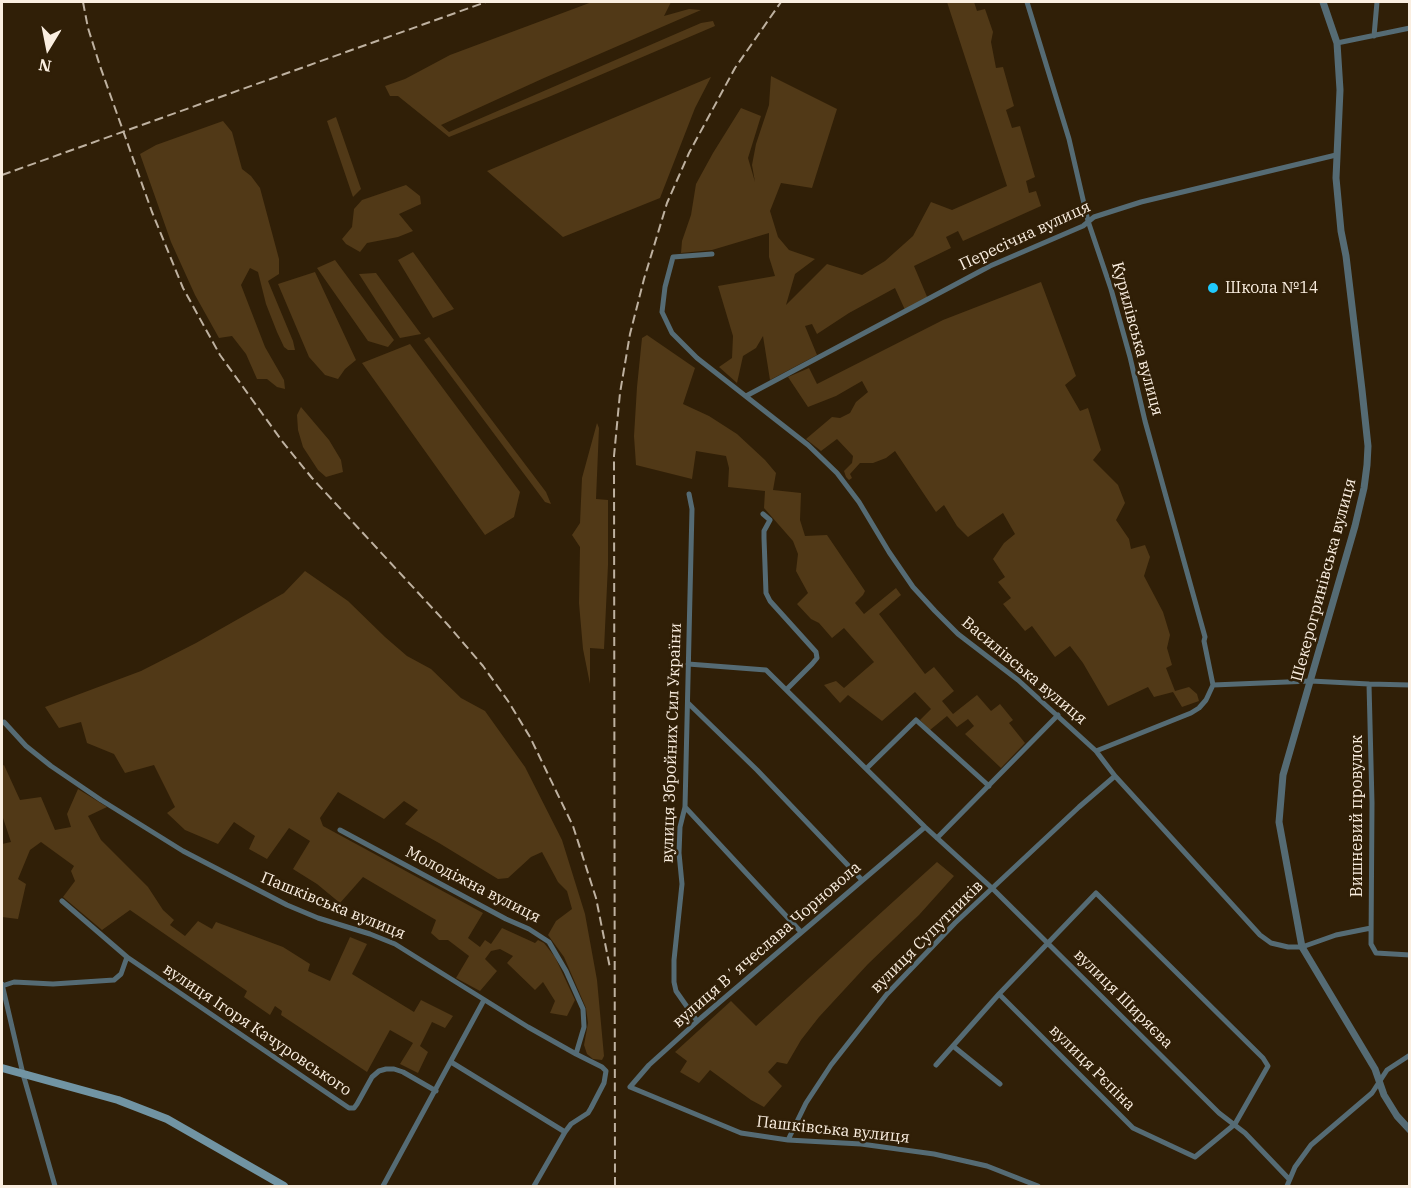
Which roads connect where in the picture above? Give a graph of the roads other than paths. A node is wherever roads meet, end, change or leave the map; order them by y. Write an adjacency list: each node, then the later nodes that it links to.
1 (1027, 2): 8 (street, Курилівська вулиця)
2 (1323, 2): 6 (street, Шекерогринівська вулиця)
3 (1377, 2): 5 (street)
4 (1410, 28): 5 (street)
5 (1374, 36): 6 (street)
6 (1337, 43): 7 (street, Шекерогринівська вулиця)
7 (1336, 155): 8 (street, Пересічна вулиця); 14 (street, Шекерогринівська вулиця)
8 (1088, 220): 10 (street, Пересічна вулиця); 16 (street, Курилівська вулиця)
9 (712, 254): 10 (street, Василівська вулиця)
10 (746, 396): 20 (street, Василівська вулиця)
11 (689, 494): 13 (street, вулиця Збройних Сил України)
12 (763, 514): 18 (street)
13 (688, 664): 18 (street, вулиця Ширяєва); 19 (street, вулиця Збройних Сил України)
14 (1311, 681): 15 (street); 16 (street); 36 (street, Шекерогринівська вулиця)
15 (1370, 684): 17 (street); 33 (street, Вишневий провулок)
16 (1212, 685): 22 (street)
17 (1410, 685)
18 (787, 689): 23 (street, вулиця Ширяєва)
19 (688, 703): 26 (street, вулиця Збройних Сил України); 30 (street)
20 (1058, 715): 22 (street, Василівська вулиця); 25 (street)
21 (2, 723): 41 (street, Пашківська вулиця)
22 (1096, 751): 24 (street, Василівська вулиця)
23 (867, 768): 25 (street); 27 (street, вулиця Ширяєва)
24 (1115, 776): 31 (street, вулиця Супутників); 36 (street, Василівська вулиця)
25 (989, 786): 29 (street)
26 (685, 807): 34 (street); 42 (street, вулиця Збройних Сил України)
27 (925, 827): 29 (street, вулиця Ширяєва); 30 (street, вулиця Вʼячеслава Чорновола)
28 (340, 830): 44 (street, Молодіжна вулиця)
29 (937, 838): 31 (street, вулиця Ширяєва)
30 (862, 880): 34 (street, вулиця Вʼячеслава Чорновола)
31 (993, 889): 35 (street, вулиця Ширяєва); 57 (street, вулиця Супутників)
32 (62, 901): 38 (street, вулиця Ігоря Качуровського)
33 (1371, 928): 36 (street); 37 (street, Вишневий провулок)
34 (801, 933): 42 (street, вулиця Вʼячеслава Чорновола)
35 (1047, 942): 40 (street); 54 (street, вулиця Ширяєва); 54 (street)
36 (1302, 947): 50 (street)
37 (1410, 955)
38 (127, 957): 39 (street); 53 (street, вулиця Ігоря Качуровського)
39 (2, 985): 49 (street)
40 (999, 994): 43 (street); 54 (street, вулиця Рєпіна)
41 (484, 1000): 44 (street, Пашківська вулиця); 46 (street)
42 (697, 1022): 52 (street, вулиця Вʼячеслава Чорновола)
43 (953, 1046): 47 (street); 51 (street)
44 (576, 1054): 56 (street, Пашківська вулиця)
45 (1410, 1055): 50 (street)
46 (451, 1062): 53 (street); 56 (street)
47 (936, 1065)
48 (2, 1068): 49 (main road)
49 (23, 1074): 59 (street); 60 (main road)
50 (1379, 1083): 55 (street); 58 (street)
51 (1000, 1084)
52 (630, 1087): 57 (street, Пашківська вулиця)
53 (436, 1091): 61 (street)
54 (1234, 1124): 58 (street, вулиця Ширяєва)
55 (1410, 1130)
56 (565, 1131): 62 (street)
57 (788, 1140): 63 (street, Пашківська вулиця)
58 (1289, 1179): 64 (street)
59 (55, 1186)
60 (284, 1186)
61 (383, 1186)
62 (534, 1186)
63 (1038, 1186)
64 (1287, 1186)

